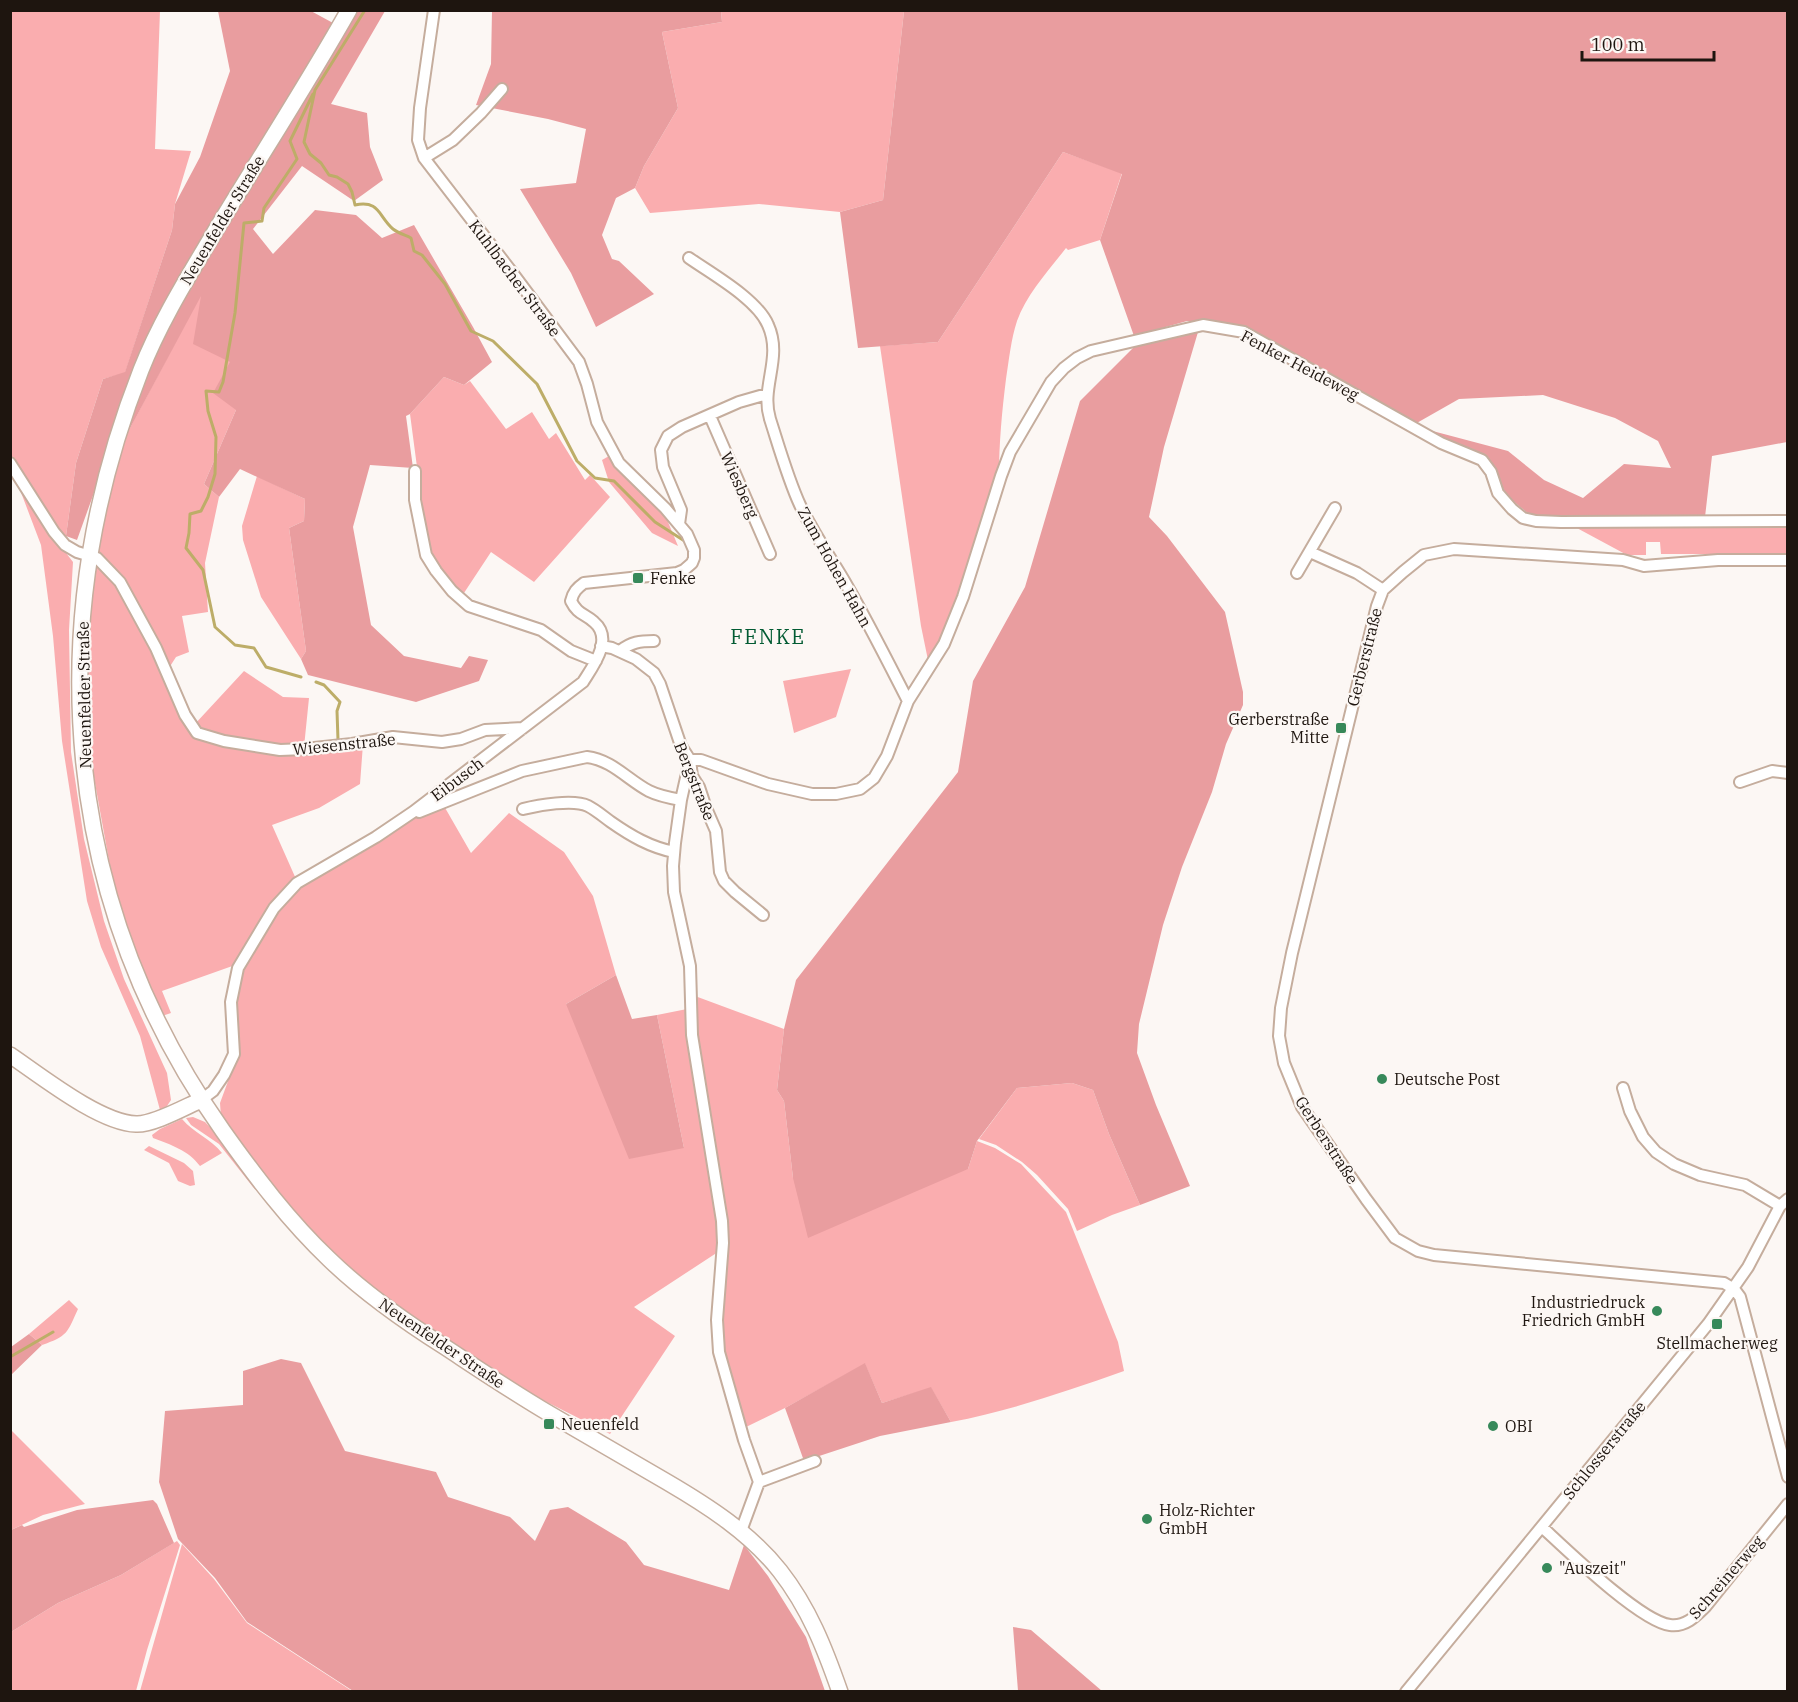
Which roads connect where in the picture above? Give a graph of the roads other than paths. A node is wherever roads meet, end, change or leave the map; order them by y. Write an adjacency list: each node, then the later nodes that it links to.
1 (349, 10): 15 (main road, Neuenfelder Straße)
2 (434, 10): 4 (street, Kuhlbacher Straße)
3 (502, 89): 4 (street)
4 (424, 158): 12 (street, Kuhlbacher Straße)
5 (689, 258): 6 (street, Zum Hohen Hahn)
6 (767, 394): 7 (street); 23 (street, Zum Hohen Hahn)
7 (710, 416): 12 (street); 14 (street, Wiesberg)
8 (10, 463): 15 (street)
9 (415, 471): 22 (street)
10 (1335, 508): 13 (street)
11 (1788, 521): 23 (street, Fenker Heideweg)
12 (679, 524): 20 (street)
13 (1310, 552): 17 (street); 18 (street, Gerberstraße)
14 (770, 554)
15 (89, 555): 24 (street, Wiesenstraße); 35 (main road, Neuenfelder Straße)
16 (1788, 560): 18 (street, Gerberstraße)
17 (1297, 573)
18 (1383, 590): 37 (street, Gerberstraße)
19 (654, 641): 21 (street)
20 (601, 646): 21 (street, Bergstraße); 22 (street, Eibusch)
21 (620, 651): 25 (street, Bergstraße)
22 (596, 662): 24 (street, Eibusch)
23 (908, 701): 25 (street, Fenker Heideweg)
24 (523, 728): 30 (street, Eibusch)
25 (690, 760): 28 (street); 32 (street, Bergstraße)
26 (1788, 773): 27 (street)
27 (1740, 782)
28 (681, 800): 30 (street); 31 (street)
29 (523, 809): 31 (street)
30 (412, 812): 35 (street, Eibusch)
31 (674, 852): 40 (street)
32 (763, 915)
33 (10, 1055): 35 (main road)
34 (1623, 1088): 36 (street)
35 (201, 1100): 43 (main road, Neuenfelder Straße)
36 (1784, 1202): 37 (street, Schlosserstraße)
37 (1734, 1289): 39 (street); 42 (street, Schlosserstraße)
38 (815, 1461): 40 (street)
39 (1788, 1477)
40 (759, 1482): 43 (street)
41 (1788, 1504): 42 (street, Schreinerweg)
42 (1542, 1527): 45 (street, Schlosserstraße)
43 (741, 1532): 44 (main road, Neuenfelder Straße)
44 (840, 1692)
45 (1406, 1692)

